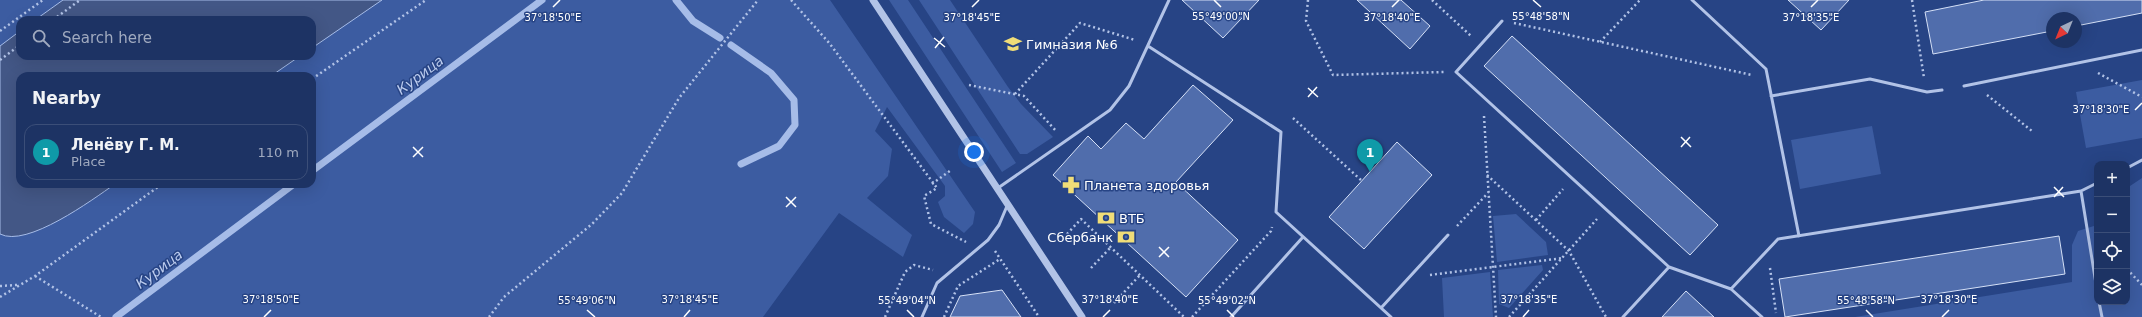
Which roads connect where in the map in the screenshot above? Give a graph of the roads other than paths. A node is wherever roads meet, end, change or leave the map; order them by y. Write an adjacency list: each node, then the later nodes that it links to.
1 (873, 0): 13 (street)
2 (1169, 0): 5 (lane)
3 (1692, 0): 9 (lane)
4 (1502, 21): 19 (lane)
5 (1148, 46): 13 (lane); 18 (lane)
6 (2142, 50): 7 (lane)
7 (1964, 86)
8 (1942, 90): 9 (lane)
9 (1771, 96): 17 (lane)
10 (2142, 160): 11 (lane)
11 (2130, 166)
12 (2094, 184): 14 (lane)
13 (998, 188): 15 (street)
14 (2081, 191): 17 (lane); 20 (lane)
15 (1008, 202): 24 (lane); 25 (street)
16 (1448, 234): 23 (lane)
17 (1799, 236): 21 (lane)
18 (1302, 237): 23 (lane); 26 (lane)
19 (1669, 267): 21 (lane); 28 (lane)
20 (2094, 271)
21 (1732, 289): 29 (lane)
22 (2100, 305): 30 (lane)
23 (1381, 308): 27 (lane)
24 (922, 317)
25 (1082, 317)
26 (1231, 317)
27 (1391, 317)
28 (1623, 317)
29 (1762, 317)
30 (2102, 317)

